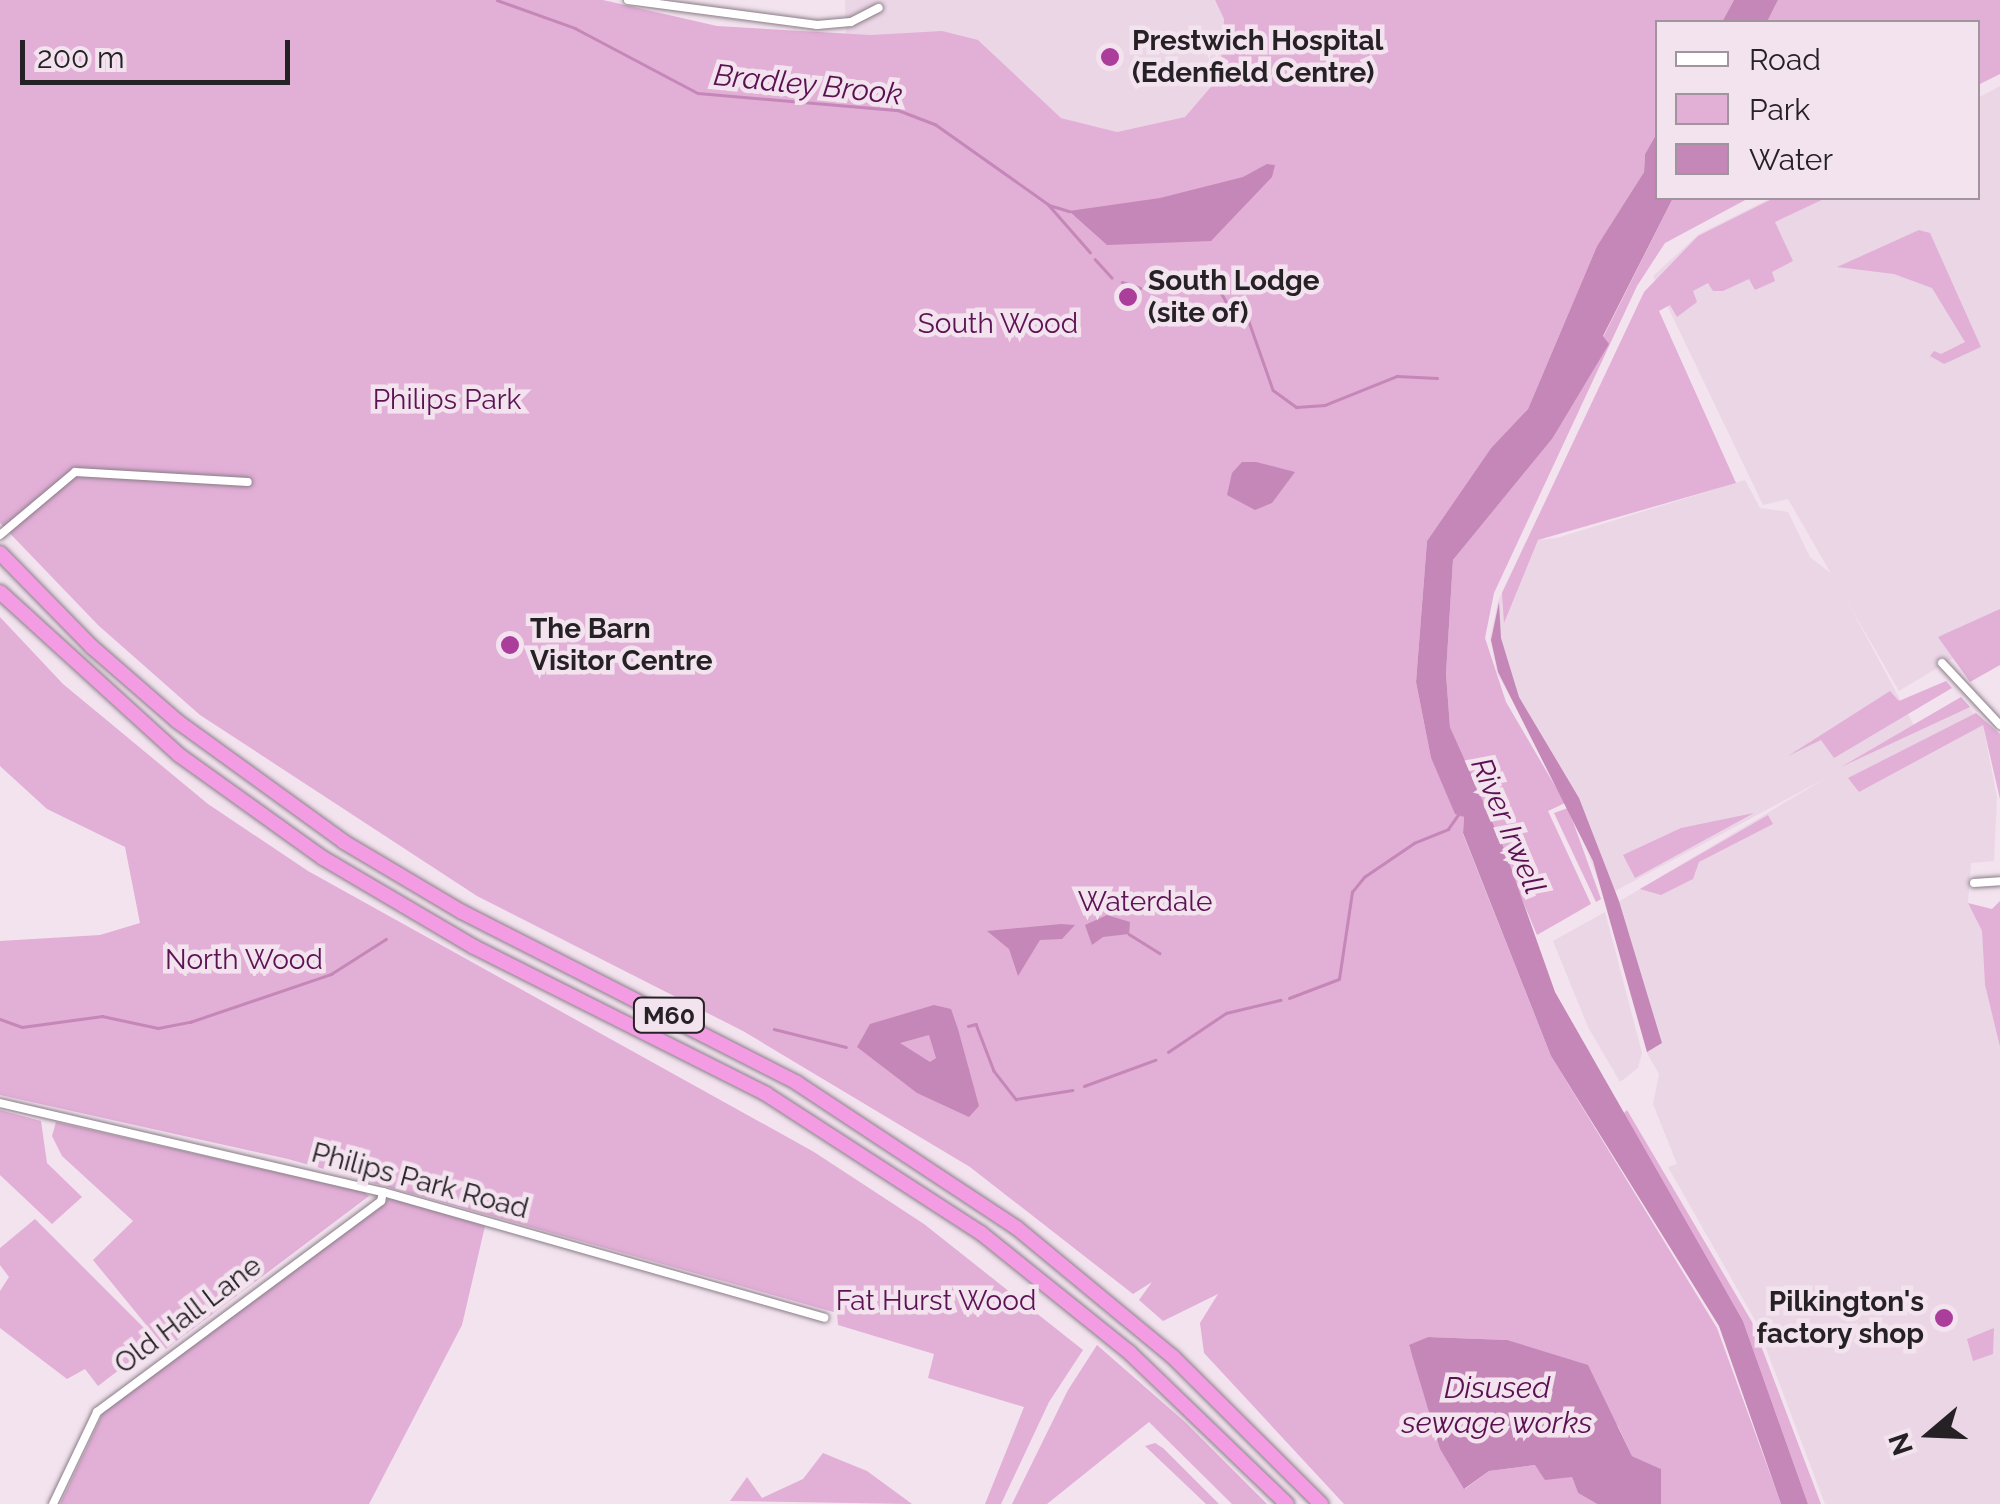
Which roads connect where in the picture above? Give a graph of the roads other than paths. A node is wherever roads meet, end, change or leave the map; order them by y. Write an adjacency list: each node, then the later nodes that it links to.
1 (628, 0): 2 (street)
2 (879, 8)
3 (248, 482): 4 (street)
4 (0, 534)
5 (0, 552): 16 (highway, M60)
6 (0, 592): 15 (highway, M60)
7 (1942, 664): 8 (street)
8 (2000, 725)
9 (2000, 882): 10 (street)
10 (1974, 883)
11 (0, 1103): 12 (street, Philips Park Road)
12 (383, 1192): 13 (street, Philips Park Road); 14 (street, Old Hall Lane)
13 (824, 1318)
14 (53, 1504)
15 (1286, 1504)
16 (1321, 1504)

